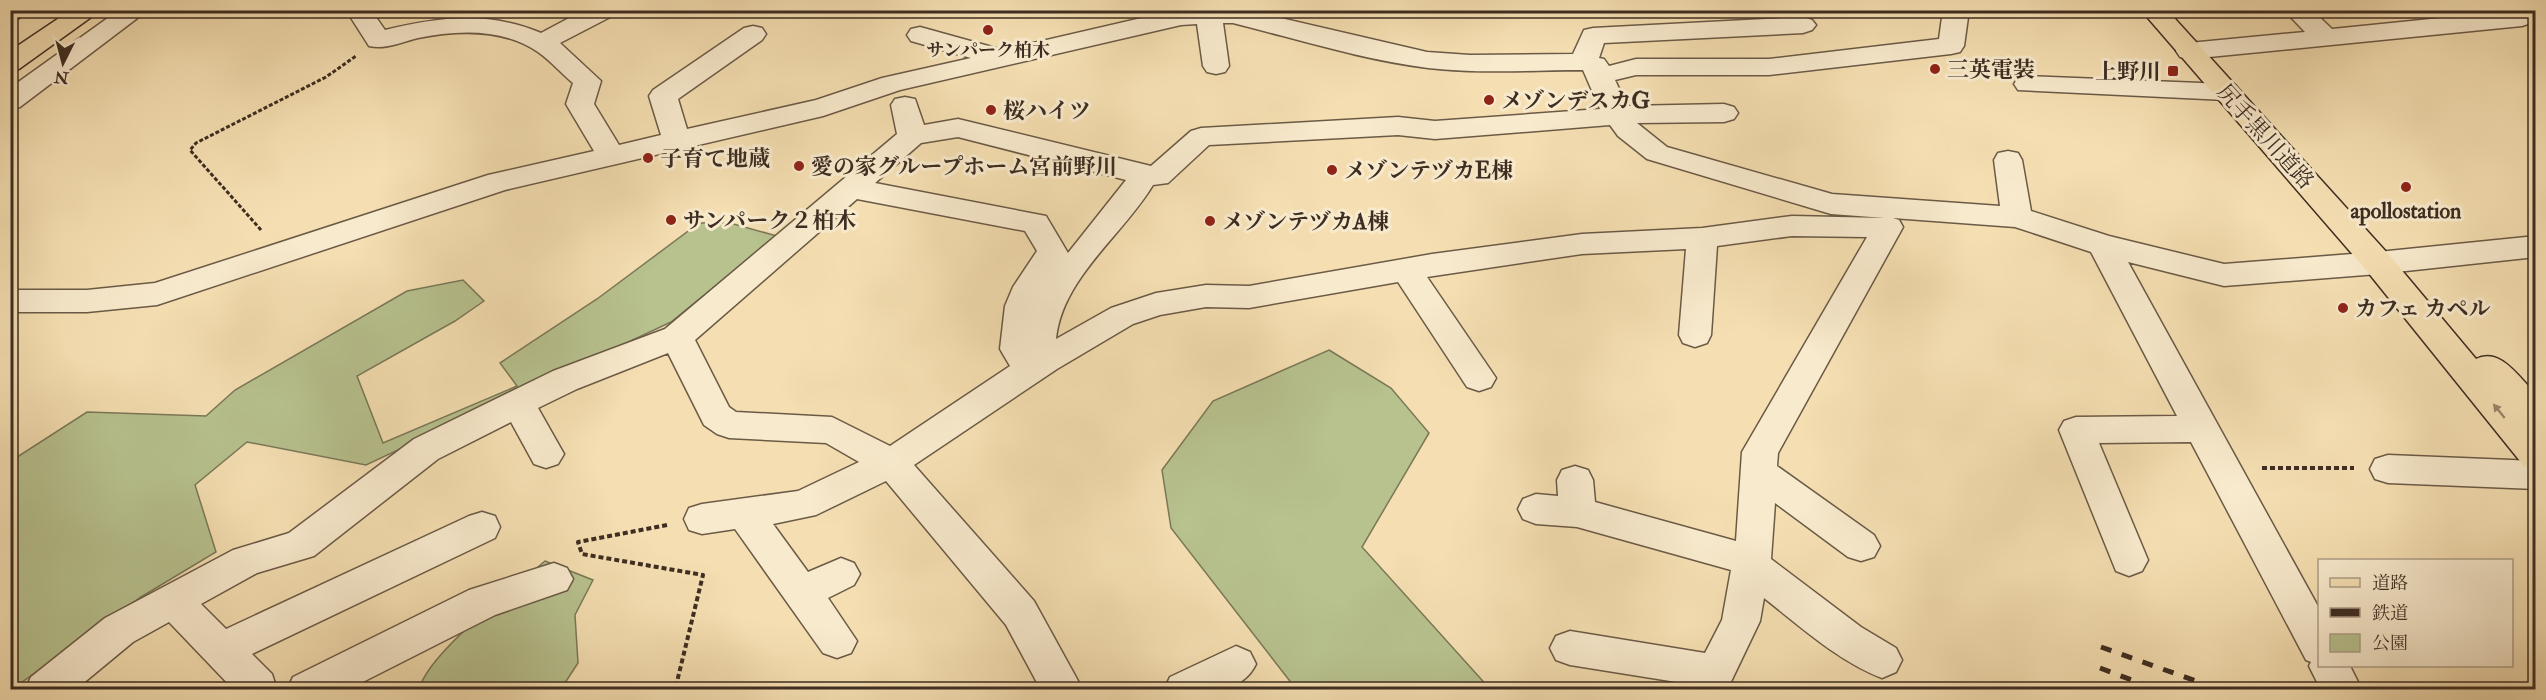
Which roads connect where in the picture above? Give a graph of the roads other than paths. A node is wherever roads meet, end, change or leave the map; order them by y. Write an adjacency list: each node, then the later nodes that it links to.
1 (14, 10): 9 (main road)
2 (88, 10): 20 (main road)
3 (136, 10): 25 (street)
4 (358, 10): 16 (street)
5 (605, 10): 16 (street)
6 (1956, 10): 22 (street)
7 (2153, 10): 18 (main road, 尻手黒川道路)
8 (2296, 10): 15 (street)
9 (10, 13)
10 (1230, 14): 12 (street); 21 (street); 22 (street)
11 (2522, 18): 15 (street)
12 (1126, 21): 19 (street)
13 (1803, 26): 22 (street)
14 (920, 35): 19 (street)
15 (2326, 37): 18 (street)
16 (541, 43): 29 (street)
17 (749, 45): 28 (street)
18 (2189, 51): 24 (main road, 尻手黒川道路)
19 (1005, 58): 28 (street)
20 (10, 63)
21 (1216, 66)
22 (1591, 69): 27 (street)
23 (2028, 84): 24 (street)
24 (2226, 92): 38 (main road, 尻手黒川道路)
25 (10, 101)
26 (1724, 113): 27 (street)
27 (1617, 116): 31 (street); 33 (street)
28 (677, 141): 29 (street)
29 (612, 156): 40 (street)
30 (2008, 160): 33 (street)
31 (1144, 175): 32 (street); 43 (street)
32 (852, 188): 42 (street); 43 (street)
33 (2017, 217): 36 (street)
34 (1888, 227): 35 (street); 36 (street); 52 (street)
35 (1702, 237): 39 (street); 41 (street)
36 (2091, 240): 38 (street); 47 (street)
37 (2535, 246): 38 (street)
38 (2378, 263): 46 (main road, 尻手黒川道路); 49 (main road, 尻手黒川道路, one-way to 38)
39 (1406, 270): 43 (street); 44 (street)
40 (10, 301)
41 (1695, 335)
42 (677, 337): 45 (street); 50 (street)
43 (1038, 365): 50 (street)
44 (1479, 378)
45 (518, 403): 48 (street); 64 (street)
46 (2535, 416)
47 (2202, 429): 59 (street); 66 (street)
48 (546, 454)
49 (2535, 456)
50 (891, 463): 55 (street); 76 (street)
51 (2388, 468): 53 (street)
52 (1759, 472): 58 (street); 60 (street)
53 (2535, 475)
54 (1536, 509): 60 (street)
55 (744, 513): 56 (street); 63 (street)
56 (702, 519)
57 (482, 527): 68 (street)
58 (1861, 546)
59 (2129, 560)
60 (1752, 564): 69 (street); 72 (street)
61 (841, 574): 63 (street)
62 (554, 579): 75 (street)
63 (802, 592): 65 (street)
64 (174, 602): 68 (street); 73 (street)
65 (837, 641)
66 (2318, 646)
67 (1570, 648): 72 (street)
68 (221, 650): 74 (street)
69 (1882, 660)
70 (1236, 664): 77 (street)
71 (2330, 667): 78 (street)
72 (1710, 682)
73 (45, 690)
74 (256, 690)
75 (307, 690)
76 (1063, 690)
77 (1184, 690)
78 (2342, 690)

